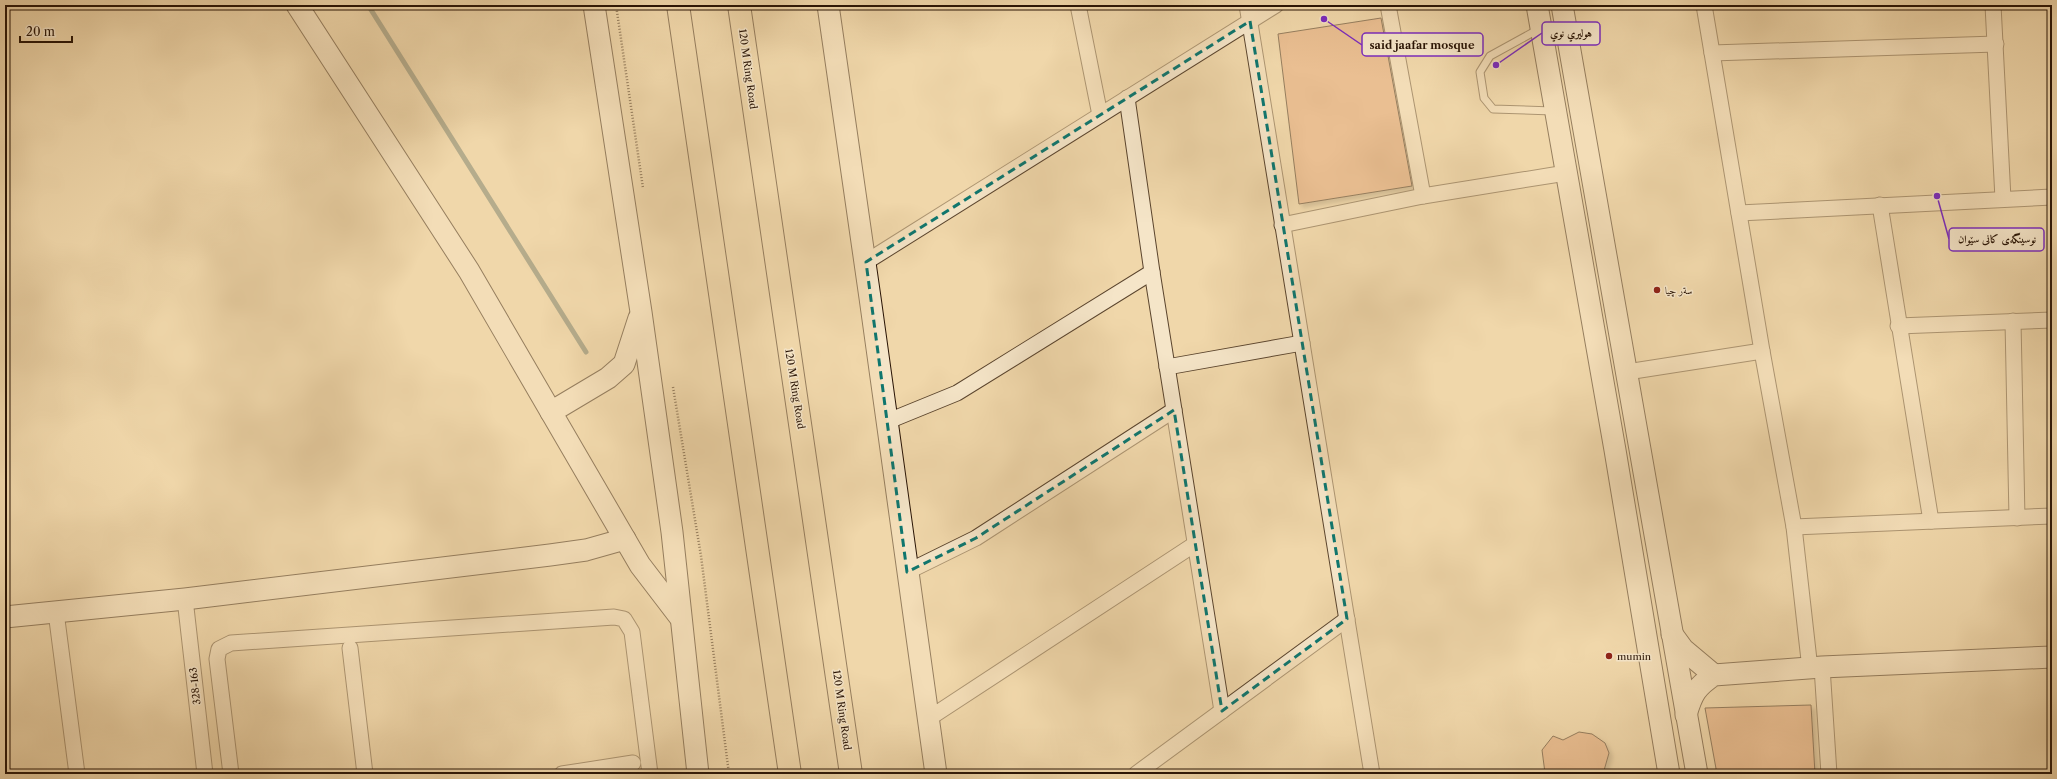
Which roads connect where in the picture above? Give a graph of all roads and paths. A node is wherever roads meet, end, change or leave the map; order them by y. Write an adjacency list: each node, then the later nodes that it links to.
1 (297, 5): 42 (street)
2 (594, 5): 32 (street)
3 (616, 5): 23 (path)
4 (678, 5): 78 (highway)
5 (739, 5): 79 (highway, 120 M Ring Road)
6 (828, 5): 30 (street)
7 (1078, 5): 21 (street)
8 (1248, 5): 15 (street)
9 (1276, 5): 15 (street)
10 (1388, 5): 24 (street)
11 (1537, 5): 16 (street)
12 (1562, 5): 39 (street)
13 (1704, 5): 18 (street)
14 (1993, 5): 17 (street)
15 (1250, 21): 19 (street); 29 (street)
16 (1541, 28): 20 (street); 20 (lane)
17 (1996, 44): 18 (street); 26 (street)
18 (1712, 53): 28 (street)
19 (1127, 98): 21 (street); 31 (street)
20 (1555, 111): 22 (street)
21 (1100, 115): 30 (street)
22 (1566, 173): 24 (street); 45 (street)
23 (644, 194)
24 (1423, 196): 29 (street)
25 (2052, 197): 26 (street)
26 (2003, 199): 27 (street)
27 (1880, 205): 28 (street); 35 (street)
28 (1739, 213): 37 (street)
29 (1282, 225): 36 (street)
30 (866, 262): 43 (street)
31 (1152, 272): 38 (street); 43 (street)
32 (641, 312): 42 (street); 56 (street)
33 (2052, 320): 34 (street)
34 (2013, 321): 35 (street); 47 (street)
35 (1898, 326): 48 (street)
36 (1302, 343): 38 (street); 57 (street)
37 (1762, 351): 39 (street); 49 (street)
38 (1167, 367): 41 (street)
39 (1627, 372): 44 (street)
40 (672, 384): 77 (path)
41 (1174, 410): 51 (street); 52 (street)
42 (551, 412): 50 (street)
43 (886, 422): 52 (street)
44 (1641, 445): 45 (street); 58 (street)
45 (1615, 450): 82 (street)
46 (2052, 516): 47 (street)
47 (2017, 518): 48 (street)
48 (1931, 521): 49 (street)
49 (1794, 527): 61 (street)
50 (624, 539): 53 (street); 56 (street)
51 (1195, 544): 65 (street); 67 (street)
52 (907, 572): 67 (street)
53 (185, 599): 54 (street); 64 (street, 328-163)
54 (56, 612): 55 (street); 70 (street)
55 (5, 617)
56 (680, 617): 76 (street)
57 (1347, 619): 65 (street); 69 (street)
58 (1672, 633): 62 (street); 66 (street)
59 (350, 648): 73 (street)
60 (2052, 657): 61 (street)
61 (1816, 668): 62 (street); 84 (street)
62 (1714, 676): 66 (street)
63 (219, 678): 64 (street); 72 (street); 75 (street)
64 (194, 681): 71 (street, 328-163)
65 (1222, 711): 81 (street)
66 (1686, 716): 83 (street)
67 (928, 719): 80 (street)
68 (633, 763): 74 (street)
69 (1369, 772)
70 (77, 774)
71 (205, 774)
72 (231, 774)
73 (365, 774)
74 (562, 774)
75 (650, 774)
76 (698, 774)
77 (729, 774)
78 (790, 774)
79 (851, 774)
80 (936, 774)
81 (1136, 774)
82 (1669, 774)
83 (1697, 774)
84 (1829, 774)

